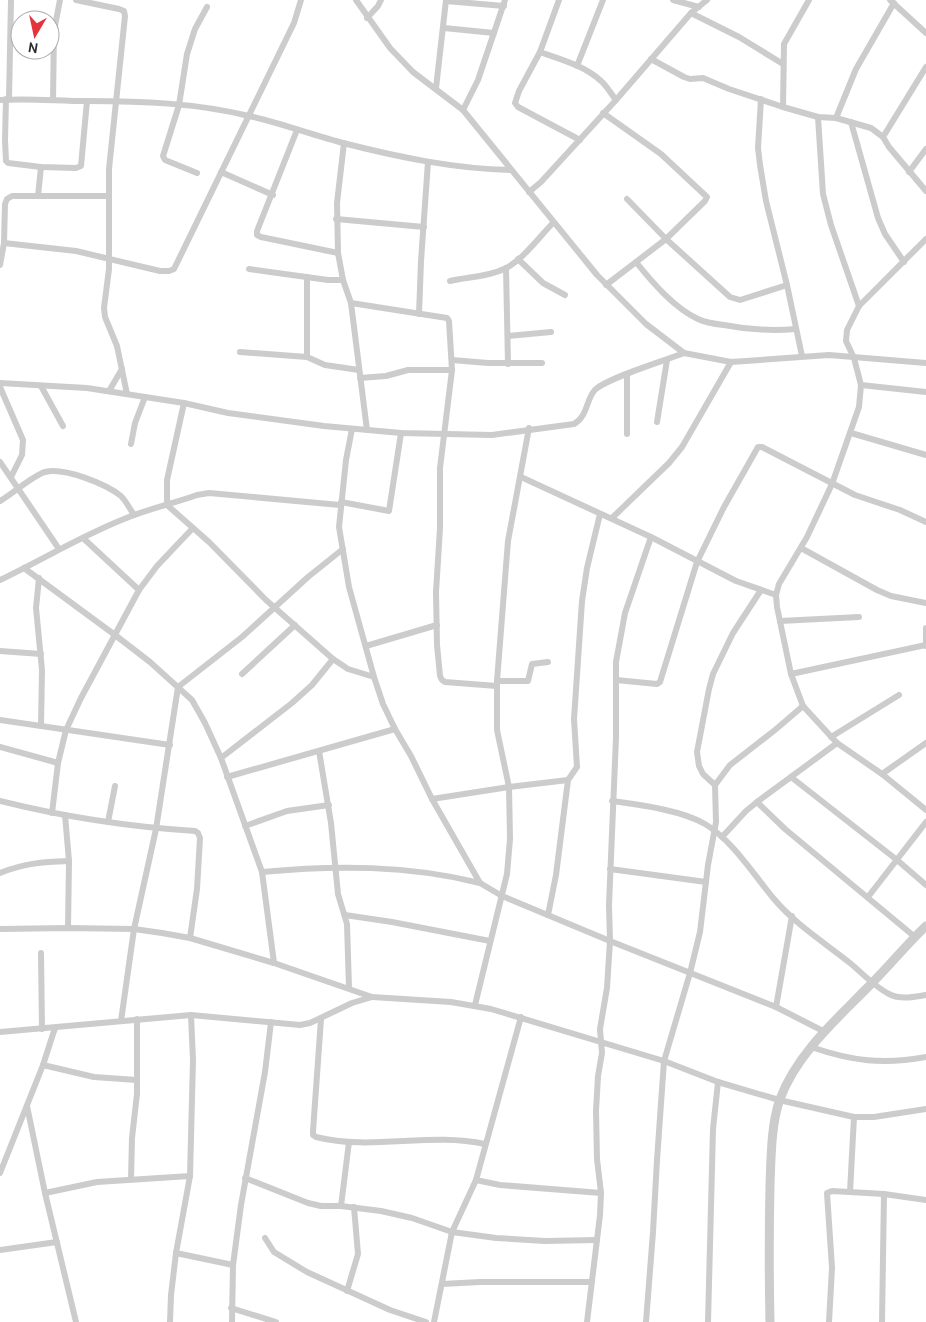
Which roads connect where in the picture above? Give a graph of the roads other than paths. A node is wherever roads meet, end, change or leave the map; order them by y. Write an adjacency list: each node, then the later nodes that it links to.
1 (11, 0): 28 (street)
2 (60, 0): 30 (street)
3 (76, 0): 33 (street)
4 (301, 0): 38 (street)
5 (356, 0): 18 (street)
6 (381, 0): 18 (street)
7 (446, 0): 14 (street); 19 (street)
8 (559, 0): 22 (street)
9 (603, 0): 25 (street)
10 (673, 0): 16 (street)
11 (707, 0): 16 (street)
12 (809, 0): 24 (street)
13 (892, 2): 20 (street); 40 (street)
14 (504, 3): 21 (street)
15 (207, 7): 34 (street)
16 (698, 7): 17 (street)
17 (691, 13): 23 (street); 24 (street)
18 (368, 18): 27 (street)
19 (444, 28): 21 (street); 27 (street)
20 (926, 32)
21 (494, 33): 36 (street)
22 (540, 52): 25 (street); 44 (street)
23 (651, 59): 29 (street); 31 (street)
24 (783, 64): 35 (street)
25 (577, 66): 31 (street)
26 (926, 67): 43 (street)
27 (436, 88): 36 (street)
28 (5, 99): 30 (street); 48 (street)
29 (761, 99): 35 (street); 78 (street)
30 (53, 100): 32 (street)
31 (616, 100): 37 (street)
32 (87, 101): 33 (street); 48 (street)
33 (115, 101): 34 (street); 57 (street)
34 (179, 105): 38 (street); 52 (street)
35 (783, 107): 39 (street)
36 (463, 110): 49 (street)
37 (604, 113): 44 (street); 63 (street)
38 (249, 116): 42 (street); 50 (street)
39 (818, 117): 40 (street); 81 (street)
40 (836, 118): 41 (street)
41 (851, 122): 43 (street); 70 (street)
42 (298, 130): 45 (street); 55 (street)
43 (883, 137): 51 (street)
44 (580, 140): 54 (street)
45 (344, 143): 47 (street); 59 (street)
46 (926, 149): 51 (street)
47 (428, 162): 49 (street); 62 (street)
48 (41, 167): 56 (street)
49 (511, 170): 54 (street)
50 (221, 172): 55 (street); 67 (street)
51 (909, 172): 53 (street)
52 (197, 173)
53 (926, 191)
54 (529, 192): 60 (street)
55 (272, 195): 66 (street)
56 (38, 196): 57 (street); 61 (street)
57 (110, 196): 67 (street)
58 (627, 199): 63 (street)
59 (336, 219): 62 (street); 66 (street)
60 (553, 222): 68 (street); 77 (street)
61 (2, 223): 65 (street)
62 (424, 227): 82 (street)
63 (666, 239): 69 (street); 78 (street)
64 (926, 240): 70 (street)
65 (4, 243): 67 (street); 71 (street)
66 (338, 253): 75 (street)
67 (109, 258): 97 (street)
68 (518, 259): 72 (street); 79 (street)
69 (636, 262): 77 (street); 83 (street)
70 (904, 262): 81 (street)
71 (0, 265)
72 (506, 268): 76 (street); 85 (street)
73 (249, 269): 74 (street)
74 (307, 277): 75 (street); 89 (street)
75 (343, 280): 80 (street)
76 (450, 280)
77 (606, 285): 87 (street)
78 (788, 285): 83 (street)
79 (565, 295)
80 (351, 303): 82 (street); 98 (street)
81 (859, 306): 90 (street)
82 (420, 314): 91 (street)
83 (796, 329): 88 (street)
84 (550, 332): 85 (street)
85 (508, 336): 96 (street)
86 (240, 352): 89 (street)
87 (684, 353): 92 (street); 93 (street)
88 (802, 356): 90 (street); 93 (street)
89 (307, 357): 98 (street)
90 (854, 358): 95 (street); 103 (street)
91 (452, 360): 96 (street); 99 (street)
92 (667, 360): 100 (street); 111 (street)
93 (731, 362): 132 (street)
94 (542, 363): 96 (street)
95 (926, 363)
96 (508, 364)
97 (122, 369): 106 (street); 108 (street)
98 (359, 370): 101 (street)
99 (452, 370): 101 (street); 119 (street)
100 (627, 374): 113 (street); 118 (street)
101 (360, 378): 115 (street)
102 (0, 383): 104 (street)
103 (861, 385): 107 (street); 117 (street)
104 (41, 386): 106 (street); 112 (street)
105 (0, 387): 123 (street)
106 (109, 391): 108 (street)
107 (926, 392)
108 (127, 394): 109 (street)
109 (145, 397): 110 (street); 120 (street)
110 (184, 403): 114 (street); 129 (street)
111 (657, 422)
112 (63, 426)
113 (530, 428): 119 (street); 124 (street)
114 (352, 429): 115 (street); 128 (street)
115 (367, 430): 116 (street)
116 (401, 433): 119 (street); 128 (street)
117 (851, 433): 121 (street); 125 (street)
118 (626, 434)
119 (444, 435): 152 (street)
120 (131, 444)
121 (926, 455)
122 (0, 462): 123 (street)
123 (11, 477): 126 (street)
124 (521, 477): 130 (street); 165 (street)
125 (832, 484): 133 (street); 137 (street); 140 (street)
126 (18, 490): 127 (street); 131 (street); 138 (street)
127 (0, 501)
128 (340, 504): 129 (street); 139 (street)
129 (166, 505): 131 (street); 134 (street)
130 (600, 514): 132 (street); 184 (street)
131 (134, 515): 136 (street)
132 (612, 518): 135 (street)
133 (926, 522)
134 (192, 529): 144 (street); 148 (street)
135 (650, 537): 140 (street); 164 (street)
136 (83, 538): 138 (street); 144 (street)
137 (800, 548): 146 (street); 147 (street)
138 (58, 549): 141 (street)
139 (343, 549): 148 (street); 156 (street)
140 (696, 562): 145 (street); 164 (street)
141 (24, 568): 142 (street); 143 (street)
142 (39, 578): 154 (street); 158 (street)
143 (0, 580)
144 (139, 590): 154 (street)
145 (761, 590): 146 (street); 185 (street)
146 (776, 595): 150 (street)
147 (926, 603)
148 (275, 608): 151 (street); 166 (street)
149 (859, 617): 150 (street)
150 (780, 621): 162 (street)
151 (295, 625): 159 (street); 161 (street)
152 (437, 625): 156 (street); 165 (street)
153 (926, 628): 155 (street)
154 (115, 635): 166 (street); 172 (street)
155 (926, 645): 162 (street)
156 (366, 646): 163 (street)
157 (0, 651): 158 (street)
158 (41, 654): 170 (street)
159 (333, 659): 163 (street); 179 (street)
160 (548, 662): 165 (street)
161 (242, 674)
162 (791, 674): 168 (street)
163 (374, 677): 171 (street)
164 (616, 680): 190 (street)
165 (497, 683): 187 (street)
166 (178, 687): 176 (street); 179 (street)
167 (899, 695): 173 (street)
168 (803, 706): 173 (street); 185 (street)
169 (0, 720): 170 (street)
170 (41, 726): 172 (street)
171 (395, 729): 178 (street); 188 (street)
172 (66, 730): 176 (street); 180 (street)
173 (831, 737): 175 (street)
174 (926, 743): 181 (street)
175 (837, 744): 181 (street); 183 (street)
176 (170, 745): 199 (street)
177 (0, 747): 180 (street)
178 (319, 751): 182 (street); 192 (street)
179 (221, 758): 182 (street)
180 (58, 763): 194 (street)
181 (882, 774): 193 (street)
182 (227, 777): 198 (street)
183 (792, 777): 191 (street); 202 (street)
184 (568, 780): 187 (street); 214 (street)
185 (715, 785): 200 (street)
186 (115, 786): 196 (street)
187 (509, 787): 188 (street); 211 (street)
188 (432, 799): 209 (street)
189 (0, 801): 194 (street)
190 (612, 801): 200 (street); 205 (street)
191 (756, 802): 201 (street); 212 (street)
192 (329, 805): 198 (street); 204 (street)
193 (926, 810)
194 (52, 813): 195 (street)
195 (65, 816): 196 (street); 203 (street)
196 (108, 822): 199 (street)
197 (926, 822): 202 (street)
198 (245, 826): 206 (street)
199 (156, 829): 219 (street); 221 (street)
200 (715, 831): 201 (street); 208 (street)
201 (722, 837): 215 (street)
202 (898, 860): 210 (street); 212 (street)
203 (69, 862): 207 (street); 217 (street)
204 (335, 868): 206 (street); 209 (street); 213 (street)
205 (610, 869): 208 (street); 223 (street)
206 (262, 872): 225 (street)
207 (0, 873)
208 (706, 882): 226 (street)
209 (480, 883): 211 (street)
210 (926, 885)
211 (502, 896): 214 (street); 222 (street)
212 (868, 898): 220 (street)
213 (345, 915): 222 (street); 228 (street)
214 (548, 915): 223 (street)
215 (792, 916): 227 (street); 232 (street)
216 (926, 926): 220 (street)
217 (68, 928): 218 (street); 219 (street)
218 (0, 929)
219 (134, 929): 221 (street); 237 (street)
220 (915, 937): 227 (street)
221 (190, 938): 225 (street)
222 (490, 941): 231 (street)
223 (610, 941): 226 (street); 243 (street)
224 (41, 953): 240 (street)
225 (274, 963): 228 (street)
226 (690, 973): 232 (street); 246 (street)
227 (873, 982): 229 (street); 242 (street)
228 (348, 988): 230 (street)
229 (926, 995)
230 (372, 997): 231 (street); 236 (street)
231 (476, 1005): 234 (street)
232 (776, 1007): 242 (street)
233 (191, 1016): 235 (street); 238 (street); 257 (street)
234 (521, 1017): 243 (street); 255 (street)
235 (137, 1019): 237 (street); 248 (street)
236 (321, 1019): 238 (street); 254 (street)
237 (121, 1021): 239 (street)
238 (271, 1022): 258 (street)
239 (55, 1028): 240 (street); 247 (street)
240 (42, 1029): 241 (street)
241 (0, 1032)
242 (825, 1032): 244 (street)
243 (601, 1042): 246 (street); 263 (street)
244 (811, 1048): 245 (street); 250 (street)
245 (926, 1057)
246 (664, 1061): 249 (street); 286 (street)
247 (43, 1065): 248 (street); 251 (street)
248 (137, 1080): 259 (street)
249 (718, 1082): 250 (street); 287 (street)
250 (779, 1100): 253 (street); 288 (street)
251 (28, 1106): 256 (street); 262 (street)
252 (924, 1111): 253 (street)
253 (854, 1117): 261 (street)
254 (349, 1142): 255 (street); 266 (street)
255 (484, 1144): 260 (street)
256 (0, 1173)
257 (190, 1176): 259 (street); 273 (street)
258 (244, 1178): 266 (street); 274 (street)
259 (131, 1179): 262 (street)
260 (476, 1180): 263 (street); 268 (street)
261 (850, 1192): 264 (street); 289 (street)
262 (46, 1193): 271 (street)
263 (601, 1193): 270 (street)
264 (884, 1194): 265 (street); 290 (street)
265 (926, 1200)
266 (341, 1206): 267 (street)
267 (354, 1207): 268 (street); 277 (street)
268 (452, 1232): 270 (street); 276 (street)
269 (265, 1238): 277 (street)
270 (597, 1240): 275 (street)
271 (57, 1242): 272 (street); 279 (street)
272 (0, 1250)
273 (176, 1254): 274 (street); 280 (street)
274 (234, 1265): 278 (street)
275 (591, 1282): 276 (street); 285 (street)
276 (442, 1284): 284 (street)
277 (347, 1291): 283 (street)
278 (231, 1308): 281 (street); 282 (street)
279 (76, 1322)
280 (170, 1322)
281 (232, 1322)
282 (276, 1322)
283 (426, 1322)
284 (434, 1322)
285 (587, 1322)
286 (646, 1322)
287 (708, 1322)
288 (770, 1322)
289 (829, 1322)
290 (882, 1322)

